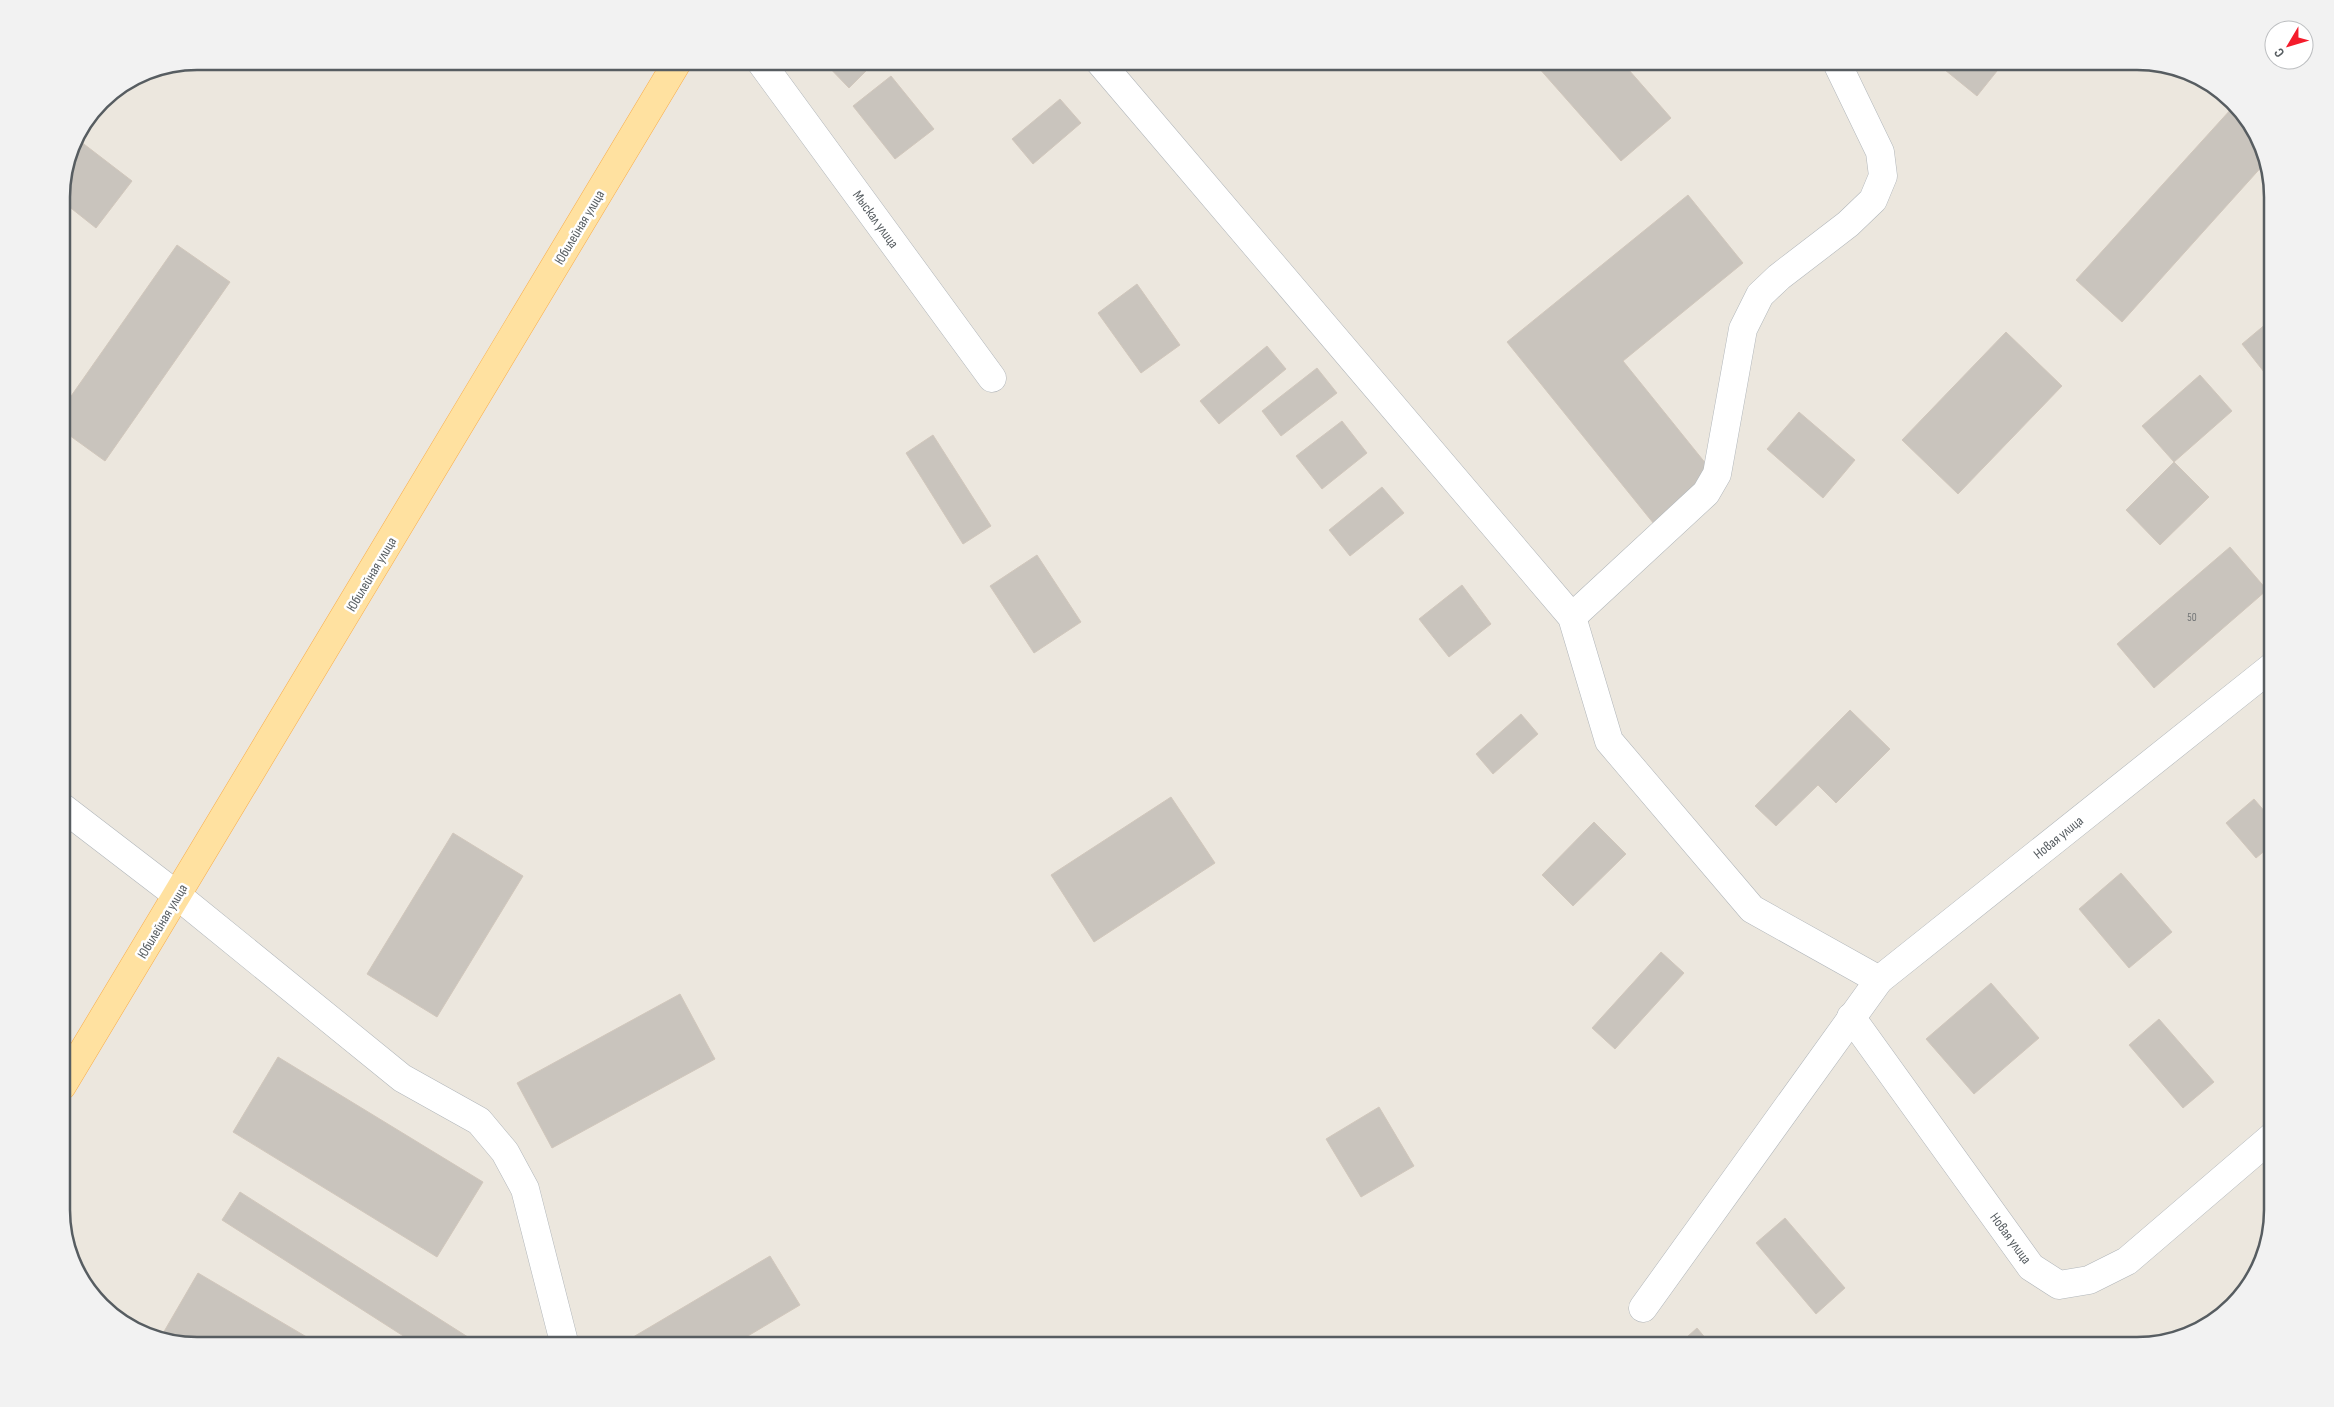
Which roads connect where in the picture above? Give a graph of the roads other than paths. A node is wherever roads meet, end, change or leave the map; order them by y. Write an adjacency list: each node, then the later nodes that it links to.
1 (673, 70): 9 (main road, Юбилейная улица)
2 (767, 70): 5 (street, Мыскал улица)
3 (1107, 70): 6 (street)
4 (1840, 70): 6 (street)
5 (992, 378)
6 (1572, 617): 10 (street)
7 (2264, 673): 10 (street, Новая улица)
8 (70, 813): 9 (street)
9 (178, 896): 12 (main road, Юбилейная улица); 15 (street)
10 (1879, 980): 11 (street, Новая улица)
11 (1851, 1017): 13 (street, Новая улица); 14 (street, Новая улица)
12 (70, 1073)
13 (2264, 1144)
14 (1643, 1308)
15 (563, 1337)

